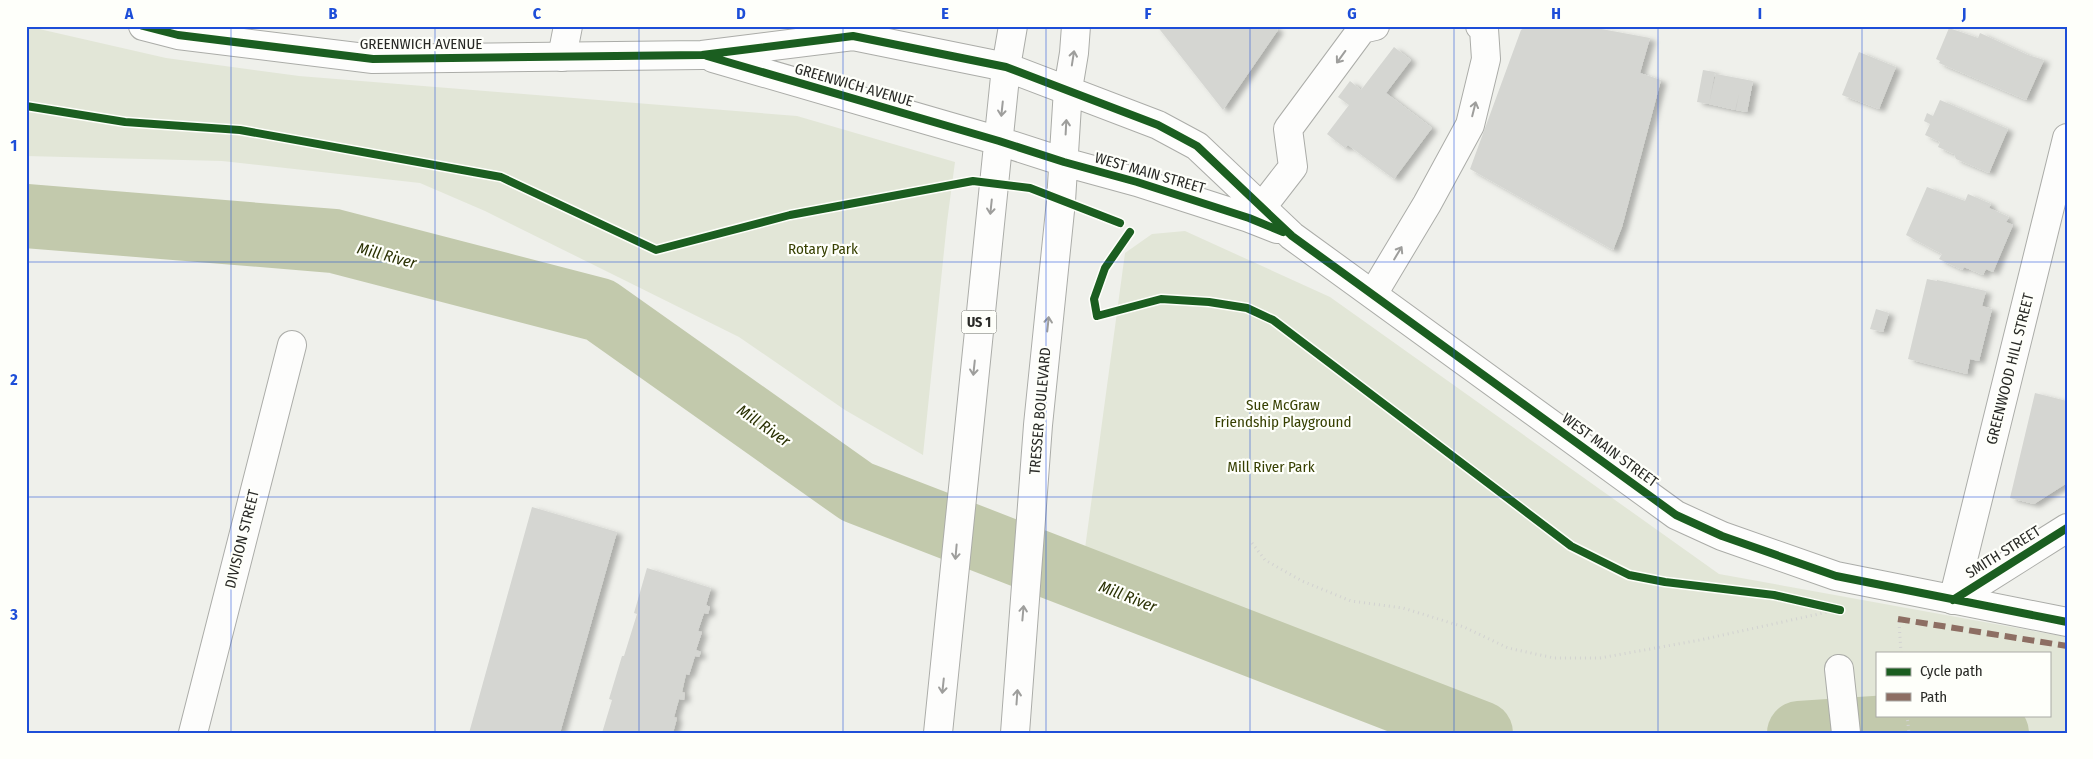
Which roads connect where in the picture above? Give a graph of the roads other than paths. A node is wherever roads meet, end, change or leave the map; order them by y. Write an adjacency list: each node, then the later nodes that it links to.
1 (142, 26): 8 (main road, GREENWICH AVENUE)
2 (568, 26): 8 (main road)
3 (1013, 26): 9 (main road, US 1)
4 (1076, 26): 10 (main road, one-way to 4)
5 (1375, 26): 14 (main road, one-way to 14)
6 (1480, 26): 16 (main road, one-way to 6)
7 (702, 55): 8 (main road, GREENWICH AVENUE); 9 (main road, GREENWICH AVENUE); 12 (main road, GREENWICH AVENUE)
8 (562, 57)
9 (1006, 67): 10 (main road, GREENWICH AVENUE); 12 (main road, US 1, one-way to 12)
10 (1068, 89): 13 (main road, TRESSER BOULEVARD, one-way to 10); 14 (main road, WEST MAIN STREET)
11 (2067, 138): 19 (main road, GREENWOOD HILL STREET)
12 (999, 141): 13 (main road, WEST MAIN STREET); 23 (main road, US 1, one-way to 23)
13 (1064, 162): 15 (main road, WEST MAIN STREET); 24 (main road, TRESSER BOULEVARD, one-way to 13)
14 (1262, 207): 15 (main road, WEST MAIN STREET)
15 (1292, 236): 16 (main road, WEST MAIN STREET)
16 (1373, 294): 19 (main road, WEST MAIN STREET)
17 (292, 344): 22 (main road, DIVISION STREET)
18 (2067, 528): 19 (main road, SMITH STREET)
19 (1953, 600): 20 (main road, WEST MAIN STREET)
20 (2067, 622)
21 (1838, 669): 25 (main road)
22 (193, 733)
23 (938, 733)
24 (1015, 733)
25 (1846, 733)

